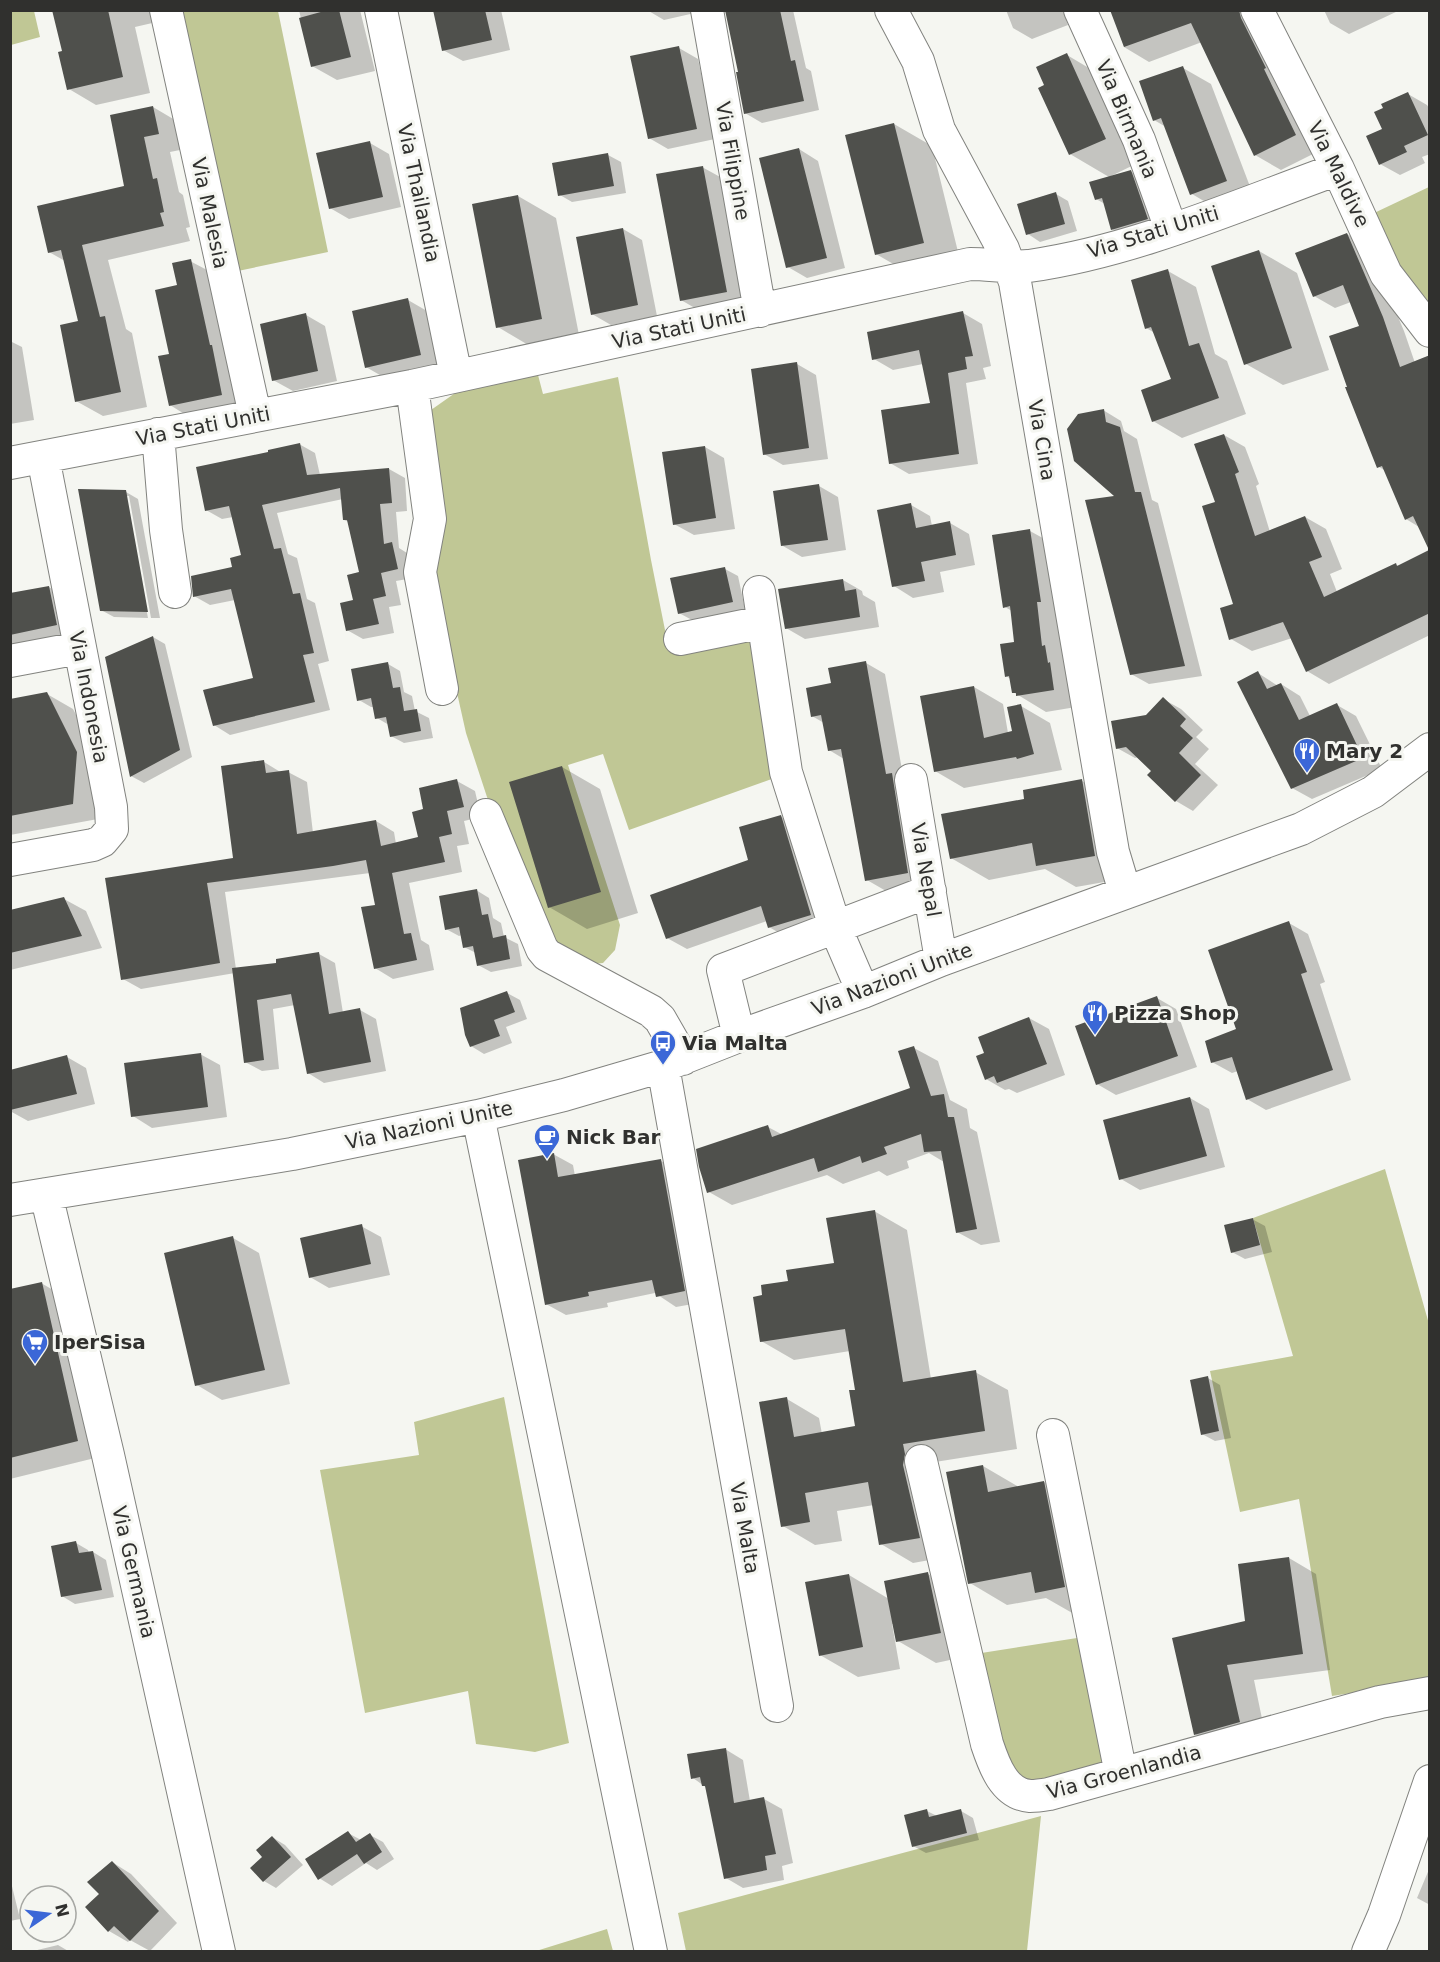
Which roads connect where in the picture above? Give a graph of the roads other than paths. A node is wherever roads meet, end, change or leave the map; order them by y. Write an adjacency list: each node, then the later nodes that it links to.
1 (166, 10): 14 (street, Via Malesia)
2 (381, 10): 12 (street, Via Thailandia)
3 (707, 10): 10 (street, Via Filippine)
4 (891, 10): 9 (street, Via Cina)
5 (1080, 10): 8 (street, Via Birmania)
6 (1257, 10): 7 (street, Via Maldive)
7 (1338, 169): 8 (street, Via Stati Uniti); 11 (street, Via Maldive)
8 (1171, 229): 9 (street, Via Stati Uniti)
9 (1010, 266): 10 (street, Via Stati Uniti); 30 (street, Via Cina)
10 (760, 311): 12 (street, Via Stati Uniti)
11 (1430, 331)
12 (456, 376): 13 (street, Via Stati Uniti)
13 (412, 386): 14 (street, Via Stati Uniti); 24 (street)
14 (255, 416): 15 (street, Via Stati Uniti)
15 (158, 434): 16 (street, Via Stati Uniti); 18 (street)
16 (43, 457): 17 (street, Via Stati Uniti); 22 (street, Via Indonesia)
17 (10, 463)
18 (175, 591)
19 (759, 592): 20 (street)
20 (763, 622): 21 (street); 31 (street)
21 (680, 639)
22 (79, 648): 23 (street); 28 (street, Via Indonesia)
23 (10, 661)
24 (442, 689)
25 (1430, 749): 30 (street, Via Nazioni Unite)
26 (911, 780): 29 (street, Via Nepal)
27 (486, 815): 35 (street, Via Malta)
28 (10, 860)
29 (930, 891): 31 (street); 32 (street, Via Nepal)
30 (1125, 892): 32 (street, Via Nazioni Unite)
31 (835, 927): 33 (street); 34 (street)
32 (941, 960): 33 (street, Via Nazioni Unite)
33 (863, 992): 34 (street, Via Nazioni Unite)
34 (739, 1036): 35 (street, Via Nazioni Unite)
35 (673, 1063): 36 (street, Via Nazioni Unite); 42 (street, Via Malta)
36 (478, 1116): 37 (street, Via Nazioni Unite); 46 (street)
37 (45, 1194): 38 (street, Via Nazioni Unite); 45 (street, Via Germania)
38 (10, 1200)
39 (1053, 1435): 43 (street)
40 (921, 1461): 43 (street, Via Groenlandia)
41 (1430, 1693): 43 (street, Via Groenlandia)
42 (777, 1706)
43 (1120, 1774)
44 (1430, 1781): 47 (street)
45 (219, 1952)
46 (651, 1952)
47 (1368, 1952)

